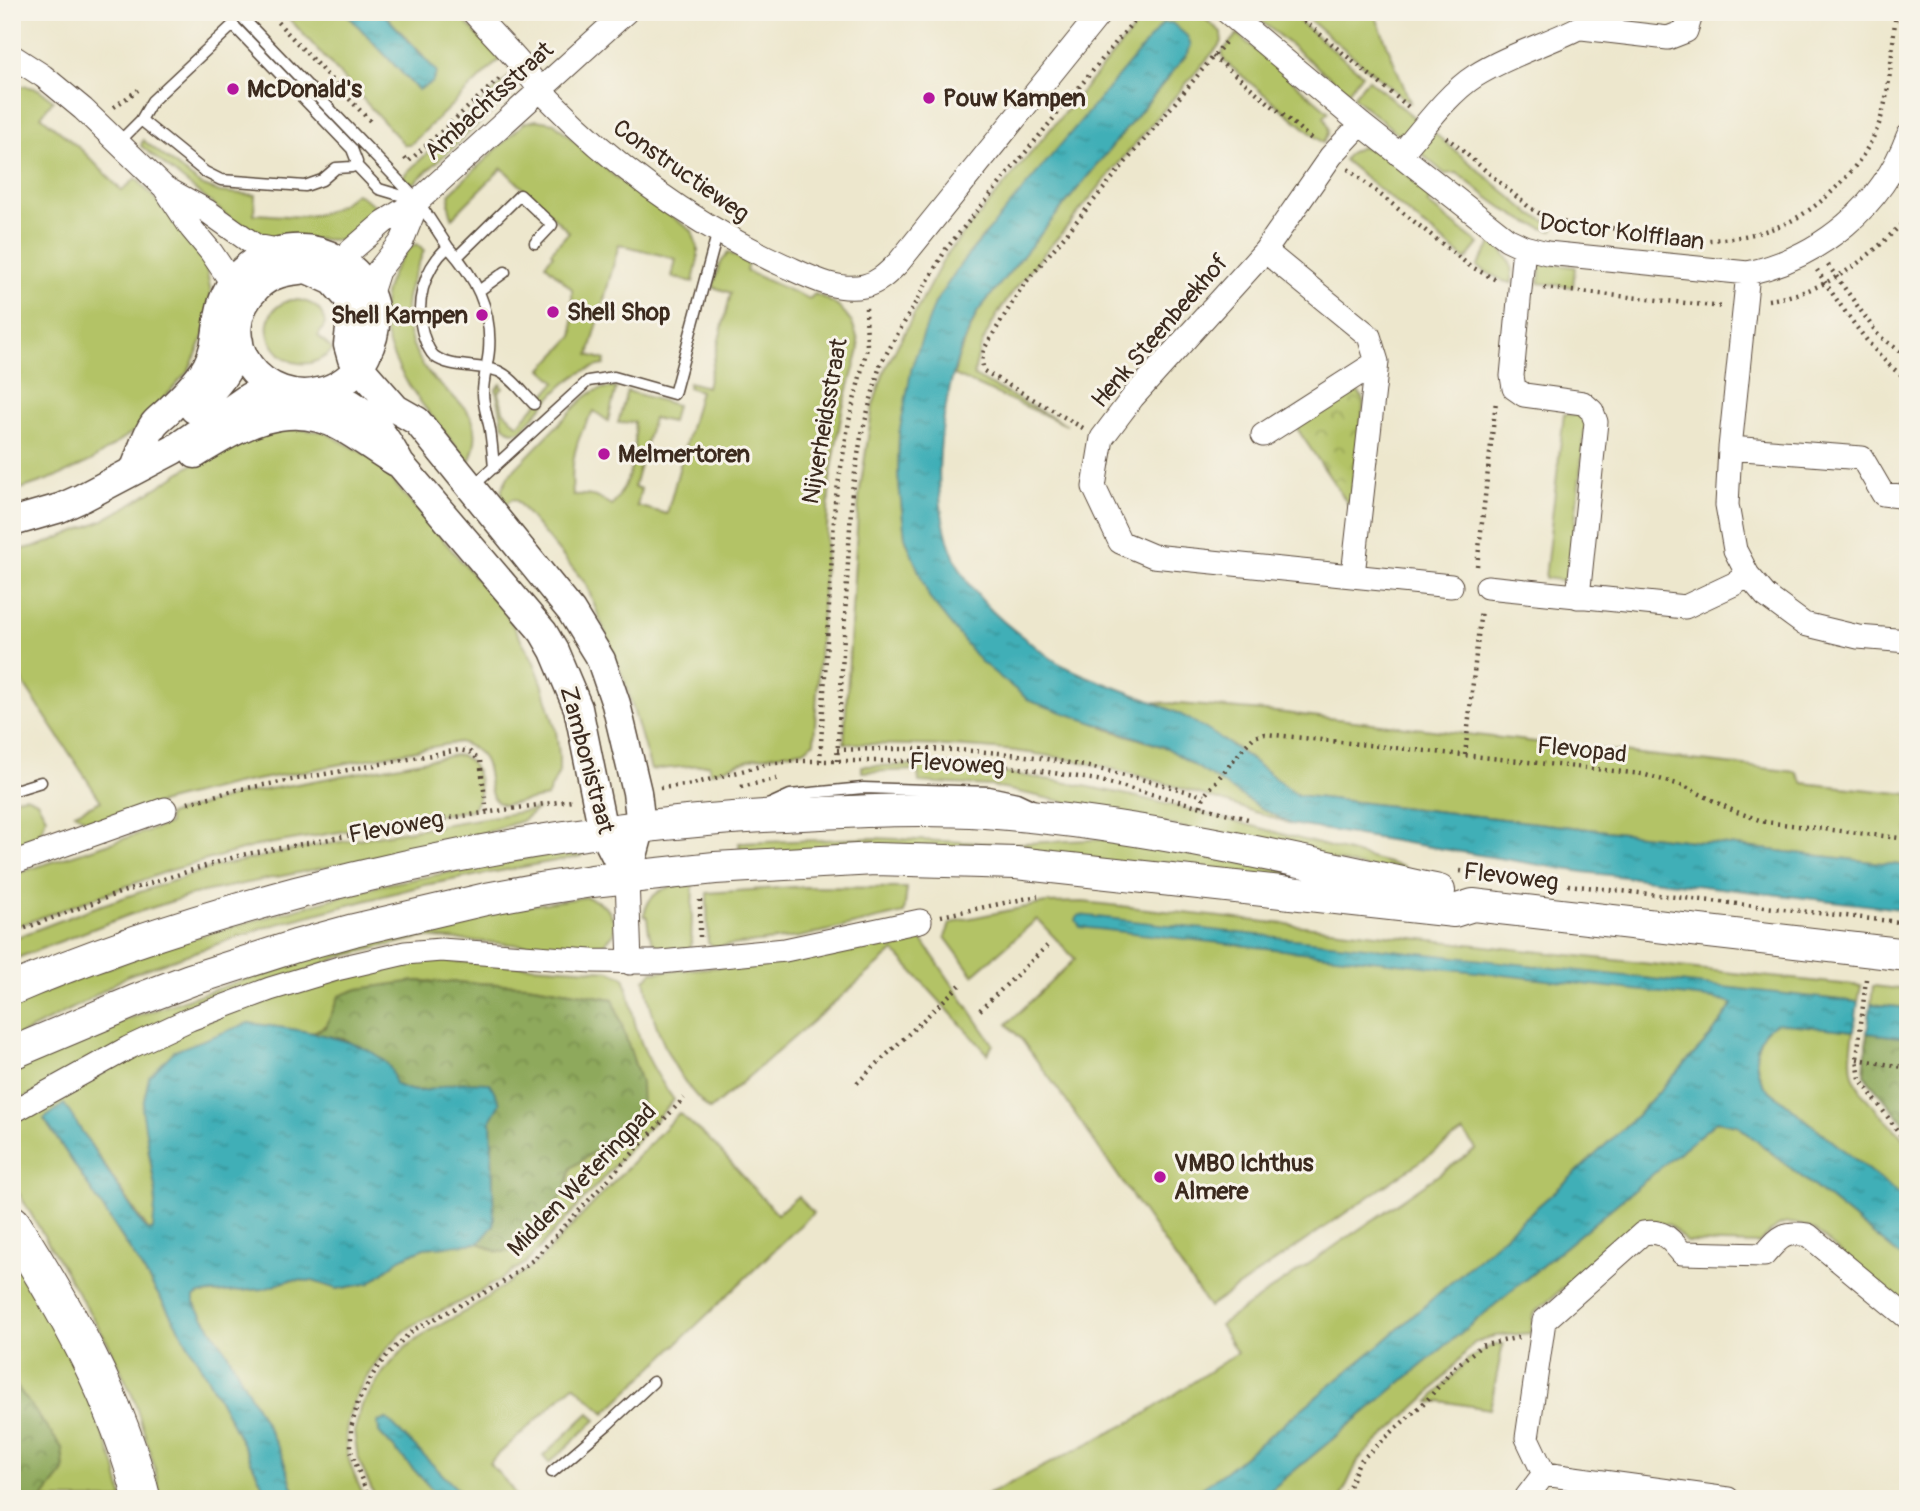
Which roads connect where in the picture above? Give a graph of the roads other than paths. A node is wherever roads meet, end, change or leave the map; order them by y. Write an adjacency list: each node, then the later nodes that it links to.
1 (237, 12): 18 (lane)
2 (473, 12): 10 (street, Constructieweg)
3 (626, 12): 10 (street, Ambachtsstraat)
4 (1101, 12): 19 (street, Constructieweg)
5 (1606, 12): 8 (street)
6 (1692, 12): 8 (street)
7 (1234, 18): 12 (street, Doctor Kolfflaan)
8 (1583, 28): 15 (street)
9 (12, 56): 14 (street)
10 (540, 90): 18 (street, Ambachtsstraat); 19 (street, Constructieweg)
11 (141, 120): 14 (lane); 16 (lane); 16 (lane)
12 (1361, 124): 15 (street, Doctor Kolfflaan); 24 (street, Henk Steenbeekhof)
13 (1908, 136): 29 (street, Doctor Kolfflaan)
14 (118, 143): 17 (street)
15 (1400, 155): 22 (street, Doctor Kolfflaan)
16 (356, 165): 18 (lane)
17 (164, 187): 23 (street); 30 (street)
18 (418, 201): 21 (lane); 26 (street, Ambachtsstraat); 32 (street, Ambachtsstraat)
19 (718, 231): 47 (lane)
20 (535, 243): 25 (lane)
21 (448, 247): 25 (lane); 38 (lane)
22 (1524, 247): 29 (street, Doctor Kolfflaan); 55 (street)
23 (278, 250): 26 (street); 30 (street)
24 (1265, 251): 36 (street, Henk Steenbeekhof); 51 (street, Henk Steenbeekhof)
25 (457, 257): 31 (lane)
26 (340, 260): 27 (street); 32 (street)
27 (309, 270): 33 (street); 37 (street)
28 (505, 272): 31 (lane)
29 (1748, 273): 44 (street)
30 (232, 283): 33 (street); 35 (street)
31 (480, 290): 38 (lane)
32 (370, 296): 34 (street)
33 (241, 312): 35 (street)
34 (374, 333): 37 (street); 42 (street, Zambonistraat)
35 (227, 337): 39 (street); 46 (street)
36 (1377, 362): 43 (street); 51 (street)
37 (359, 367): 40 (street); 42 (street, Zambonistraat)
38 (485, 368): 41 (lane); 47 (lane)
39 (282, 391): 40 (street); 46 (street)
40 (317, 392): 45 (street, Zambonistraat)
41 (534, 404)
42 (417, 421): 48 (street, Zambonistraat)
43 (1263, 435)
44 (1730, 448): 49 (street); 52 (street)
45 (400, 464): 46 (street, Zambonistraat); 61 (street, Zambonistraat)
46 (135, 468): 50 (street)
47 (494, 468): 48 (lane)
48 (470, 488): 60 (street, Zambonistraat)
49 (1908, 497)
50 (12, 522)
51 (1353, 575): 53 (street, Henk Steenbeekhof)
52 (1748, 575): 55 (street); 56 (street)
53 (1451, 586)
54 (1481, 589): 55 (street)
55 (1577, 597)
56 (1908, 642)
57 (41, 782): 58 (lane)
58 (12, 791)
59 (165, 809): 62 (street)
60 (641, 826): 61 (main road, Flevoweg); 63 (street, Zambonistraat); 64 (main road, Flevoweg)
61 (603, 831): 63 (street, Zambonistraat); 68 (main road, Flevoweg)
62 (12, 863)
63 (627, 878): 64 (main road, Flevoweg); 67 (street); 69 (main road, Flevoweg)
64 (1371, 889): 66 (main road, Flevoweg)
65 (920, 921): 67 (street)
66 (1908, 956)
67 (630, 963): 70 (street)
68 (12, 989)
69 (12, 1053)
70 (12, 1112)
71 (12, 1224): 76 (highway)
72 (1908, 1318): 75 (street)
73 (653, 1382): 74 (lane)
74 (552, 1472)
75 (1545, 1474): 77 (street); 78 (street)
76 (142, 1499)
77 (1525, 1499)
78 (1728, 1499)

